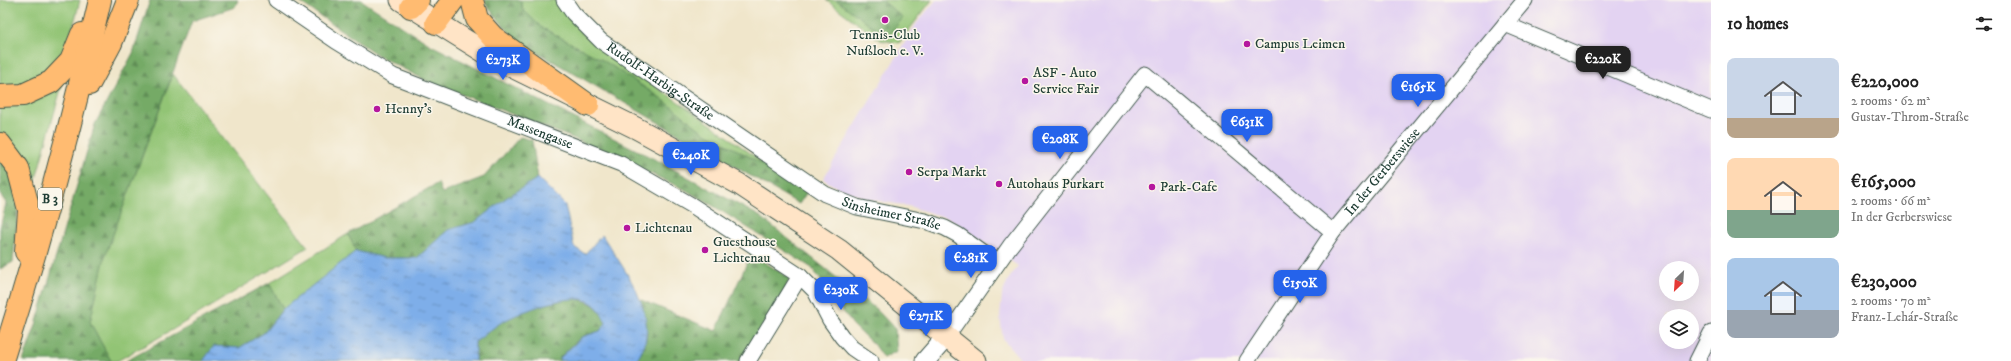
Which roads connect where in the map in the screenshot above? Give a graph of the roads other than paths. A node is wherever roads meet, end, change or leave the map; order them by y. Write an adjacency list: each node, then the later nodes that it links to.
1 (97, 0): 12 (highway)
2 (100, 0): 15 (highway, B 3)
3 (128, 0): 15 (highway)
4 (276, 0): 20 (street, Massengasse)
5 (453, 0): 10 (highway)
6 (472, 0): 13 (highway)
7 (564, 0): 17 (street, Rudolf-Harbig-Straße)
8 (1525, 0): 11 (street, In der Gerberswiese)
9 (410, 2): 10 (main road)
10 (436, 23): 13 (main road)
11 (1505, 24): 14 (street); 18 (street, In der Gerberswiese)
12 (0, 96)
13 (588, 104): 23 (main road)
14 (1711, 110)
15 (74, 114): 21 (highway, B 3)
16 (0, 144): 21 (highway)
17 (825, 194): 19 (street, Sinsheimer Straße)
18 (1333, 232): 19 (street); 29 (street, In der Gerberswiese)
19 (997, 263): 23 (street)
20 (800, 276): 25 (street); 26 (street, Massengasse)
21 (26, 283): 24 (highway, B 3)
22 (1711, 333): 30 (street)
23 (947, 336): 27 (street); 28 (main road)
24 (2, 361)
25 (748, 361)
26 (871, 361)
27 (925, 361)
28 (976, 361)
29 (1247, 361)
30 (1697, 361)

